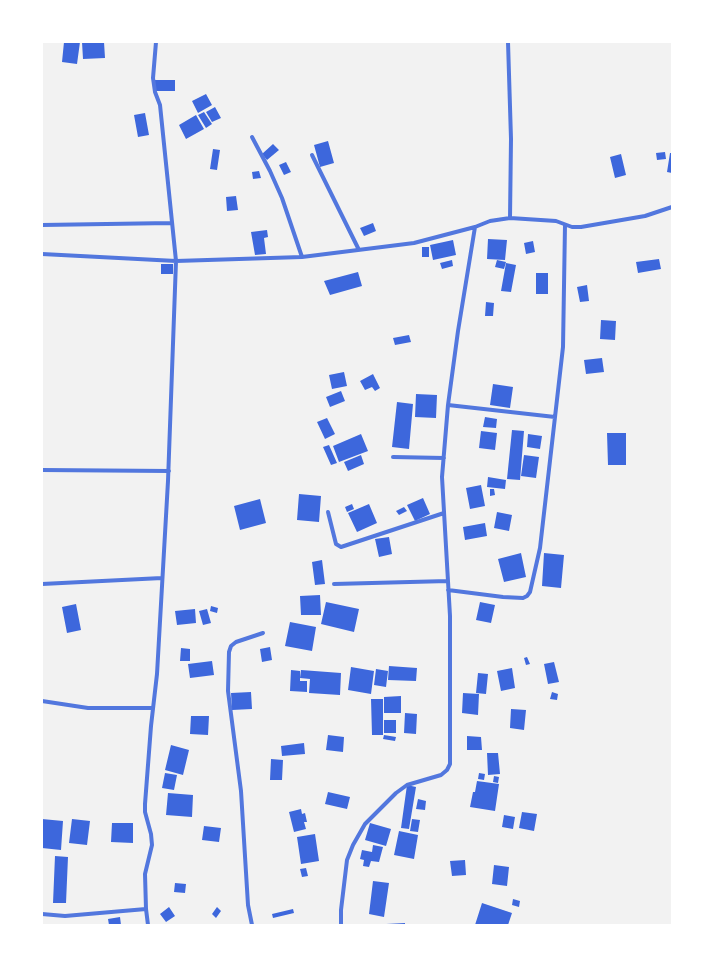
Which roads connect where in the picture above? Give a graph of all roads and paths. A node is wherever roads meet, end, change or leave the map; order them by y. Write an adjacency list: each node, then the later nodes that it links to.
1 (156, 42): 7 (street)
2 (508, 42): 6 (street)
3 (252, 137): 13 (street)
4 (312, 155): 11 (street)
5 (672, 207): 8 (street)
6 (510, 218): 8 (street); 10 (street)
7 (171, 223): 9 (street); 14 (street)
8 (566, 225): 16 (street)
9 (42, 226)
10 (475, 227): 11 (street); 15 (street)
11 (359, 250): 13 (street)
12 (42, 254): 14 (street)
13 (302, 257): 14 (street)
14 (176, 261): 20 (street)
15 (448, 405): 16 (street); 18 (street)
16 (555, 417): 27 (street)
17 (393, 457): 18 (street)
18 (444, 458): 22 (street)
19 (42, 470): 20 (street)
20 (169, 471): 23 (street)
21 (328, 512): 22 (street)
22 (444, 513): 24 (street)
23 (162, 578): 25 (street); 30 (street)
24 (448, 581): 26 (street); 27 (street)
25 (42, 584)
26 (334, 584)
27 (448, 590): 35 (street)
28 (263, 633): 34 (street)
29 (42, 701): 30 (street)
30 (153, 708): 31 (street)
31 (146, 909): 32 (street); 33 (street)
32 (42, 914)
33 (148, 925)
34 (252, 925)
35 (341, 925)

